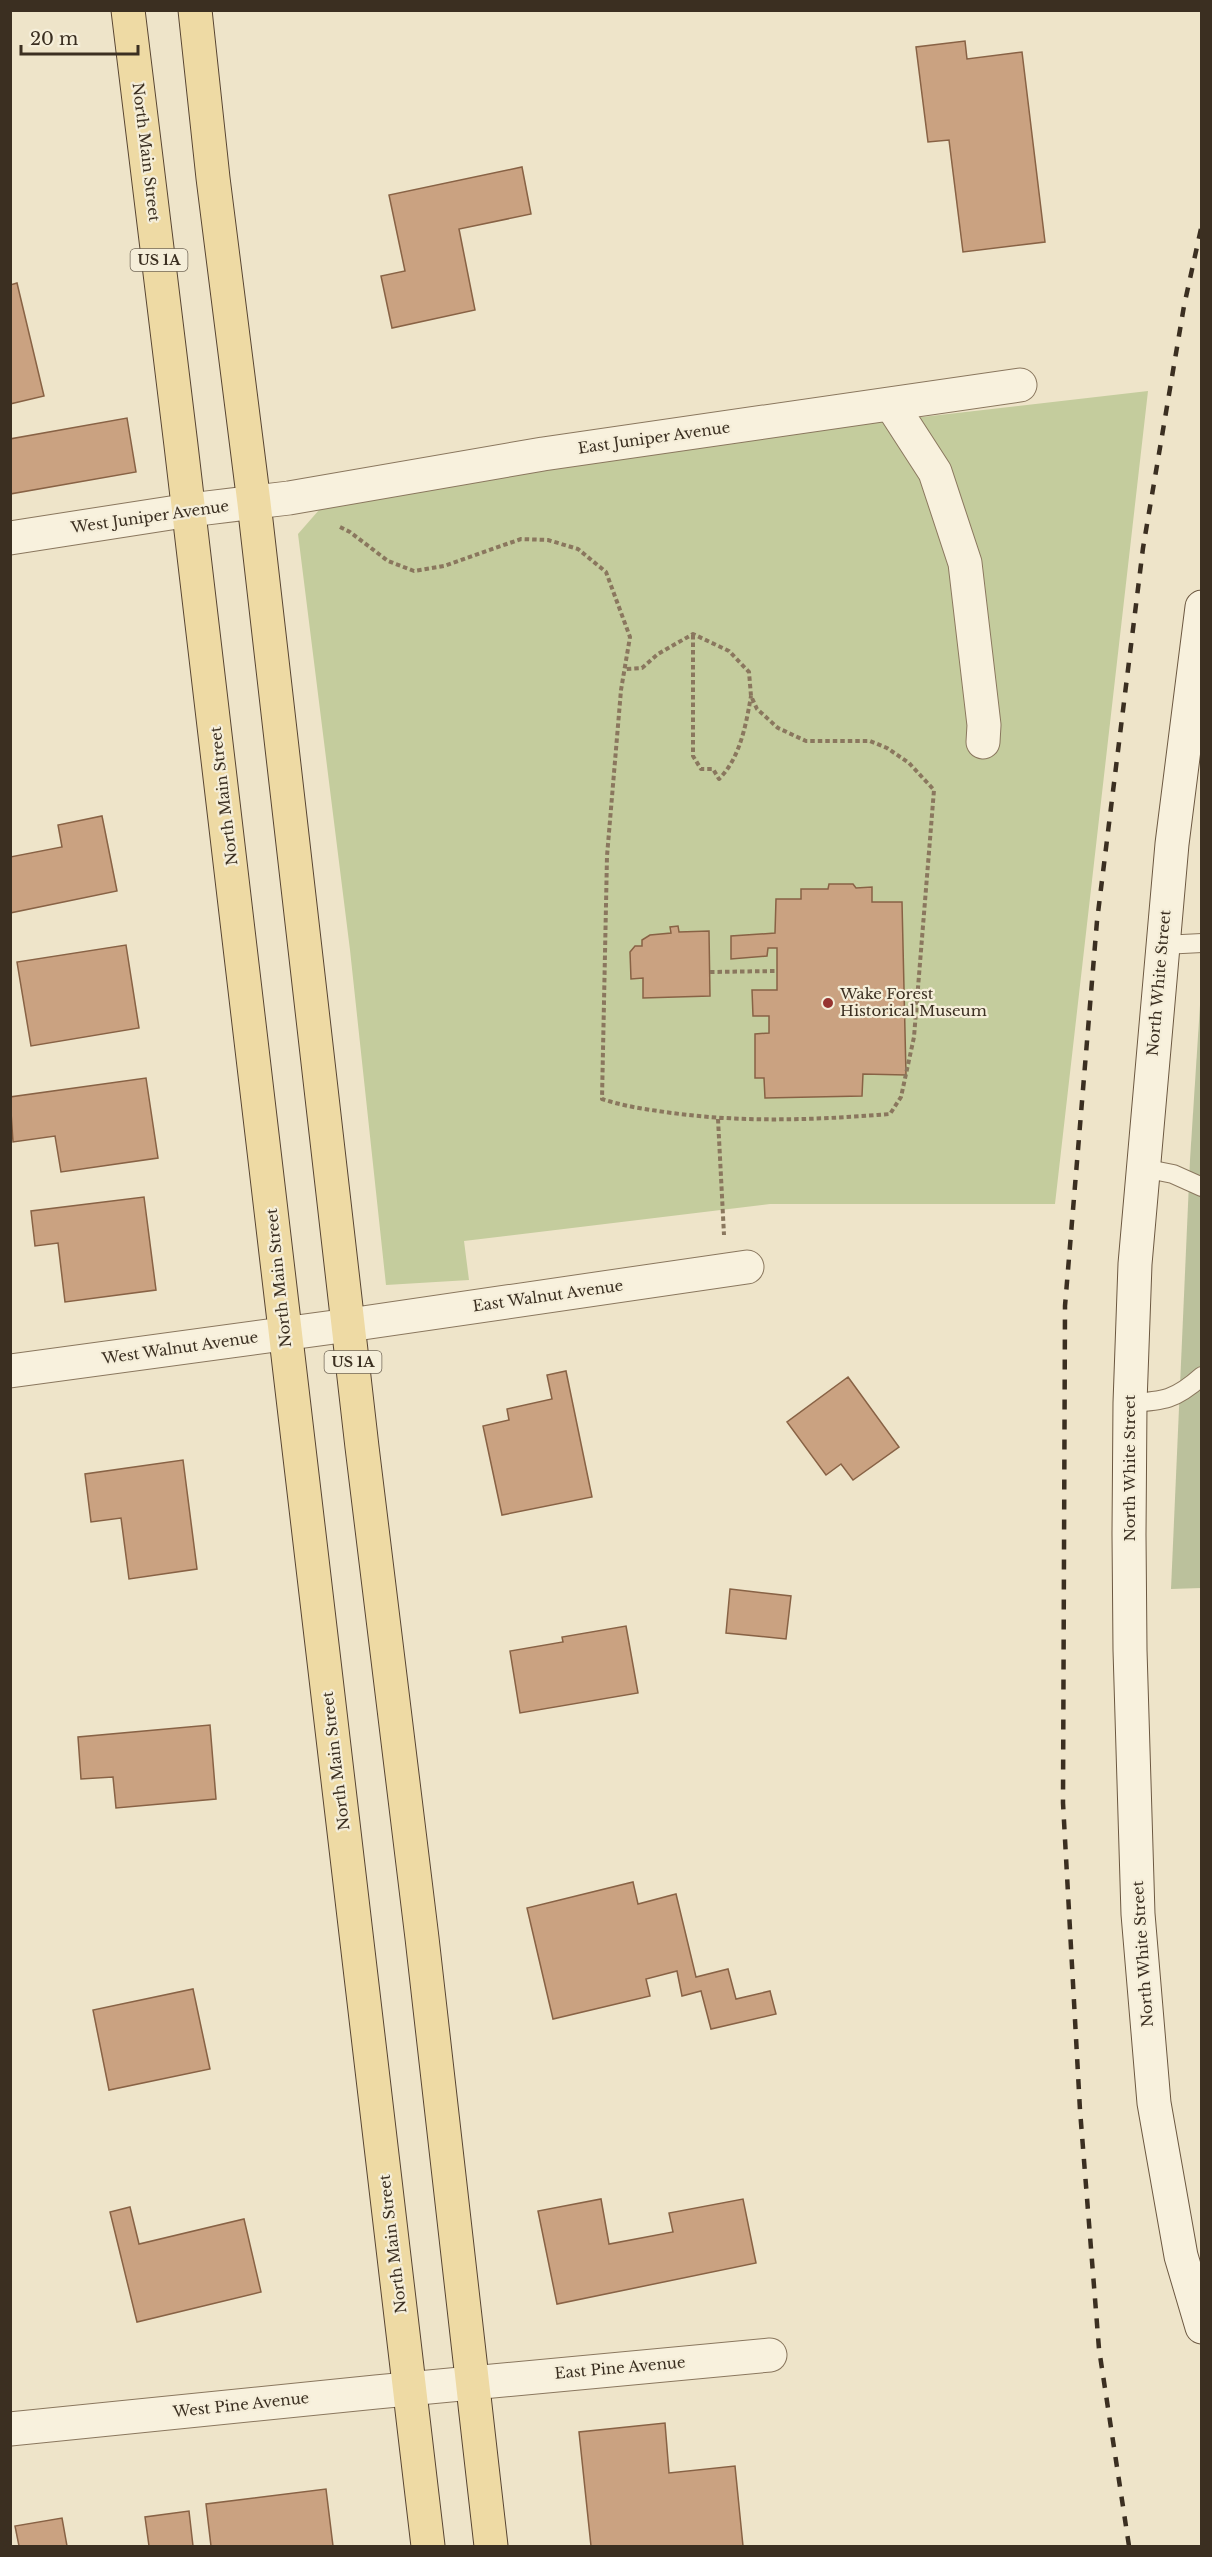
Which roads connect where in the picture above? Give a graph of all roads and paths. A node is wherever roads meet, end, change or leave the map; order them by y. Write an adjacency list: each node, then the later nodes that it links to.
1 (128, 10): 7 (main road, North Main Street / US 1A)
2 (195, 10): 6 (main road, US 1A)
3 (1020, 385): 4 (street, East Juniper Avenue)
4 (891, 404): 5 (street, East Juniper Avenue); 14 (street)
5 (289, 498): 6 (street, West Juniper Avenue)
6 (254, 503): 7 (street, West Juniper Avenue); 23 (main road, US 1A)
7 (190, 510): 9 (street, West Juniper Avenue); 24 (main road, North Main Street)
8 (333, 524): 12 (path)
9 (10, 537)
10 (1202, 607): 16 (street, North White Street)
11 (693, 634): 12 (path); 13 (path); 13 (path)
12 (625, 669): 19 (path)
13 (751, 696): 19 (path)
14 (983, 742)
15 (1202, 943): 16 (lane)
16 (1163, 945): 20 (street, North White Street)
17 (776, 971): 18 (path)
18 (710, 972)
19 (718, 1119): 22 (path)
20 (1143, 1168): 21 (lane); 27 (street, North White Street)
21 (1202, 1187)
22 (736, 1268): 23 (street, East Walnut Avenue)
23 (349, 1325): 24 (street, West Walnut Avenue); 30 (main road, US 1A)
24 (285, 1334): 25 (street, West Walnut Avenue); 31 (main road, North Main Street)
25 (10, 1371)
26 (1202, 1376): 27 (lane)
27 (1130, 1403): 28 (street, North White Street)
28 (1202, 2326)
29 (770, 2355): 30 (street, East Pine Avenue)
30 (470, 2382): 31 (street, West Pine Avenue); 34 (main road, US 1A)
31 (410, 2390): 32 (street, West Pine Avenue); 33 (main road, North Main Street)
32 (10, 2429)
33 (428, 2547)
34 (491, 2547)

